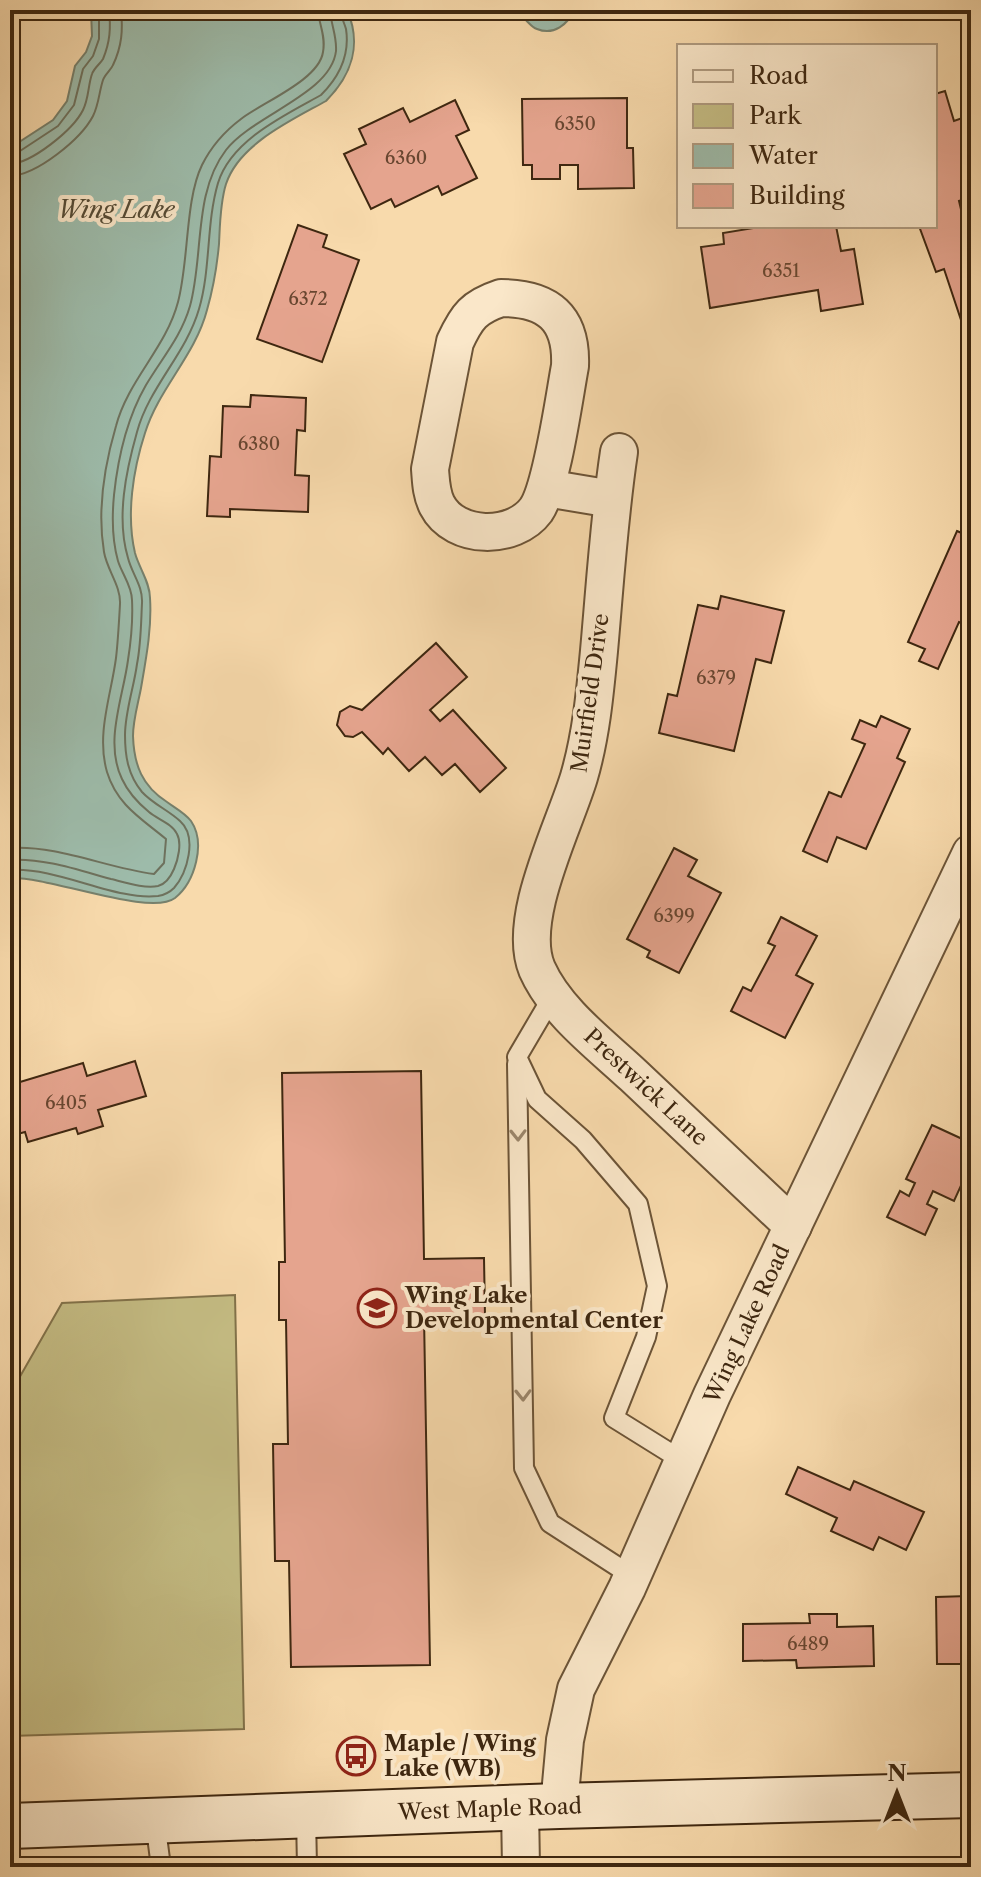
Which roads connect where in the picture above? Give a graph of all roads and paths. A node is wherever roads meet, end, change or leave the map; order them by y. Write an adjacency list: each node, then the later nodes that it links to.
1 (619, 452): 3 (street, Muirfield Drive)
2 (546, 488): 2 (street); 3 (street)
3 (612, 499): 5 (street, Muirfield Drive)
4 (971, 853): 8 (street, Wing Lake Road)
5 (531, 929): 6 (street, Prestwick Lane)
6 (554, 994): 7 (lane); 8 (street, Prestwick Lane)
7 (517, 1057): 9 (lane); 10 (lane, one-way to 10)
8 (793, 1226): 9 (street, Wing Lake Road)
9 (683, 1461): 10 (street, Wing Lake Road)
10 (632, 1576): 12 (street, Wing Lake Road)
11 (971, 1795): 12 (main road, West Maple Road)
12 (539, 1807): 13 (main road, West Maple Road); 18 (street, Wing Lake Road)
13 (306, 1816): 14 (main road, West Maple Road); 17 (lane)
14 (155, 1821): 15 (main road, West Maple Road); 16 (lane)
15 (10, 1826)
16 (161, 1867)
17 (307, 1867)
18 (521, 1867)

